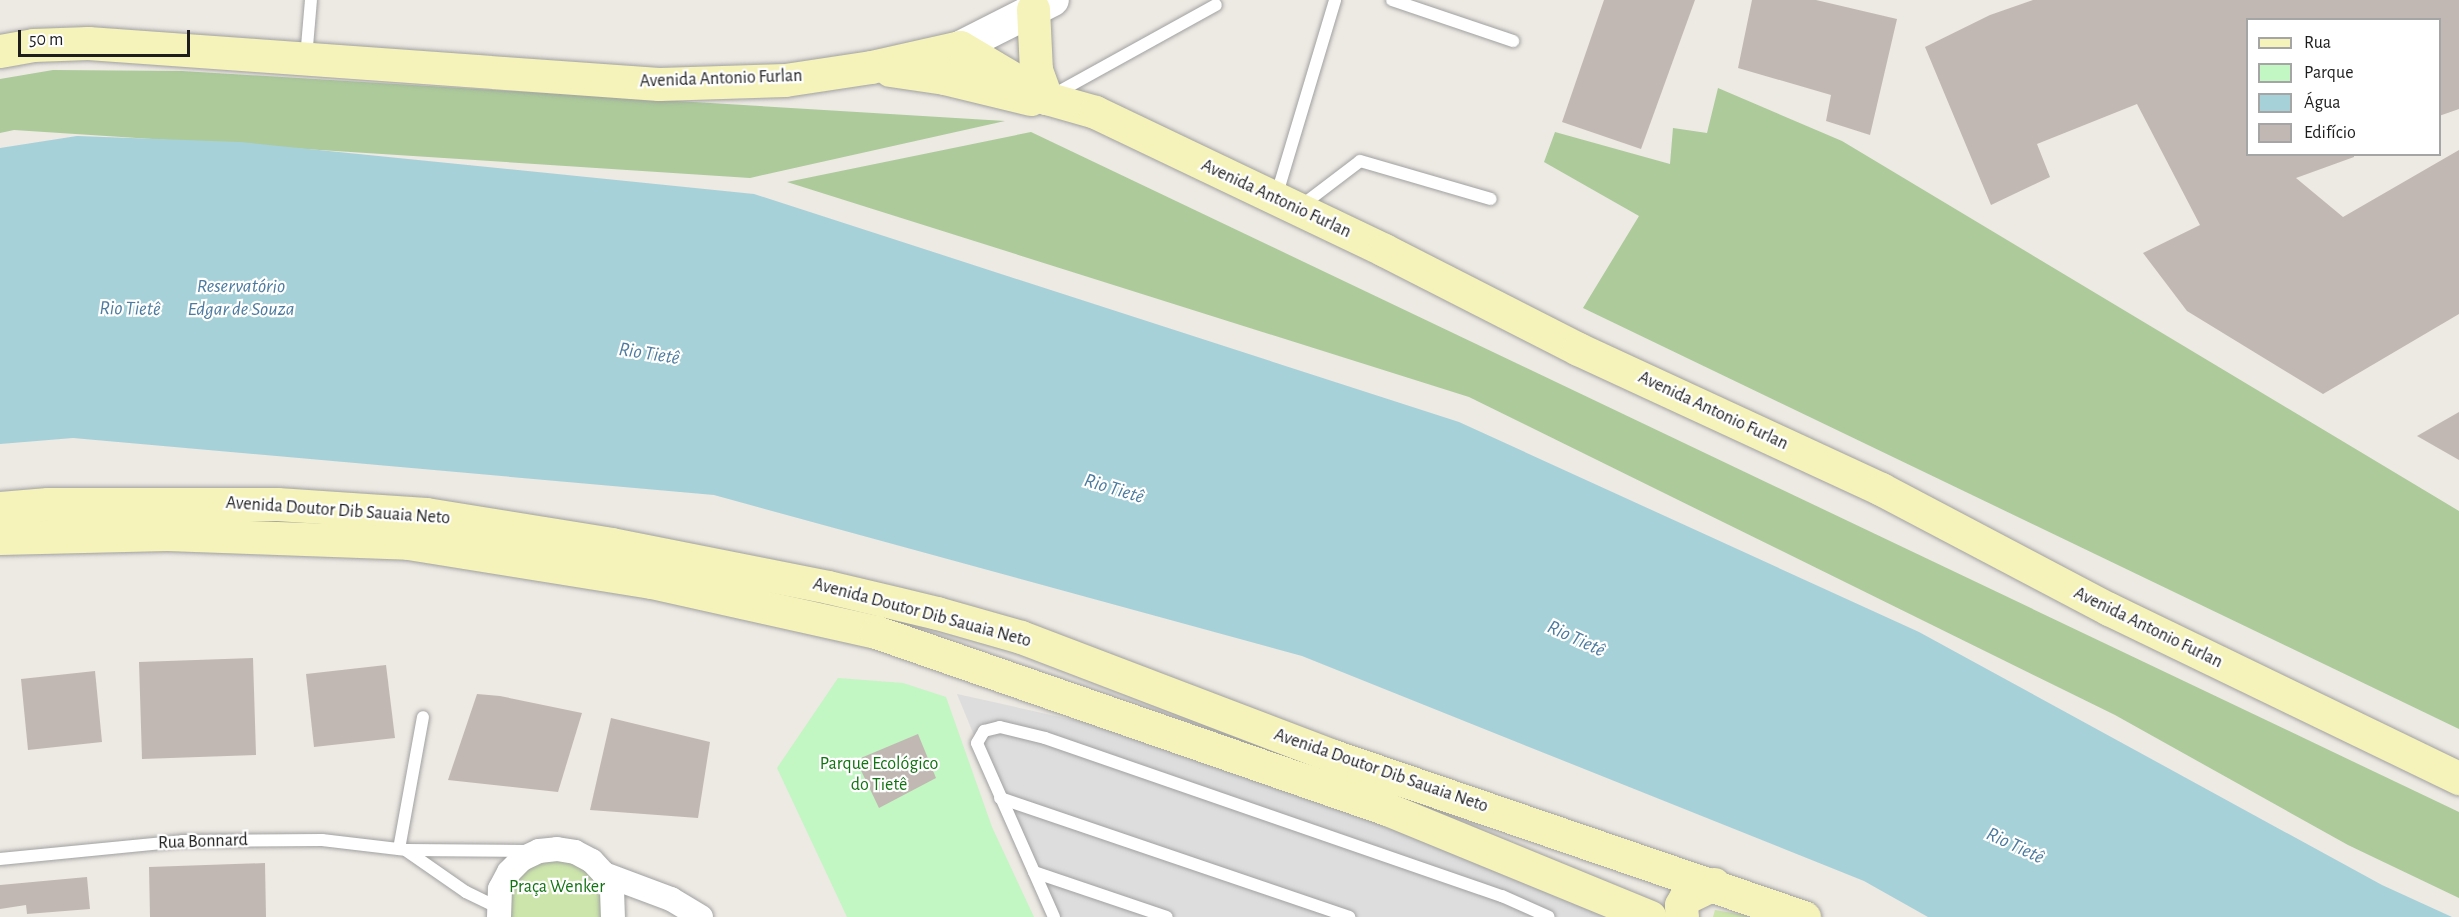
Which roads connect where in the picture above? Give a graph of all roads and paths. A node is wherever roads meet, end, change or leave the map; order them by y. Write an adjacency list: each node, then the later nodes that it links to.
1 (311, 0): 9 (lane)
2 (1335, 0): 14 (lane)
3 (1392, 0): 6 (lane)
4 (1037, 3): 7 (street); 11 (main road)
5 (1216, 5): 11 (lane)
6 (1513, 41)
7 (960, 47): 10 (main road, Avenida Antonio Furlan); 11 (main road, Avenida Antonio Furlan)
8 (0, 51): 9 (main road, Avenida Antonio Furlan)
9 (306, 58): 10 (main road, Avenida Antonio Furlan)
10 (870, 67): 12 (main road)
11 (1046, 98): 12 (main road, Avenida Antonio Furlan)
12 (1095, 112): 14 (main road, Avenida Antonio Furlan)
13 (1491, 199): 14 (lane)
14 (1287, 204): 18 (main road, Avenida Antonio Furlan)
15 (0, 508): 25 (main road, Avenida Doutor Dib Sauaia Neto)
16 (0, 538): 33 (main road, Avenida Doutor Dib Sauaia Neto)
17 (423, 717): 20 (lane)
18 (2459, 778)
19 (1000, 798): 23 (lane); 31 (lane); 32 (lane)
20 (403, 850): 21 (lane, Rua Bonnard); 22 (lane, Rua Bonnard); 26 (lane, Rua Bonnard)
21 (539, 851): 24 (street); 26 (street)
22 (0, 859)
23 (1034, 872): 29 (lane); 30 (lane)
24 (604, 874): 27 (street); 28 (street)
25 (1714, 884): 34 (main road); 35 (main road, Avenida Doutor Dib Sauaia Neto)
26 (498, 912)
27 (613, 917)
28 (701, 917)
29 (1054, 917)
30 (1167, 917)
31 (1348, 917)
32 (1549, 917)
33 (1650, 917)
34 (1682, 917)
35 (1804, 917)

